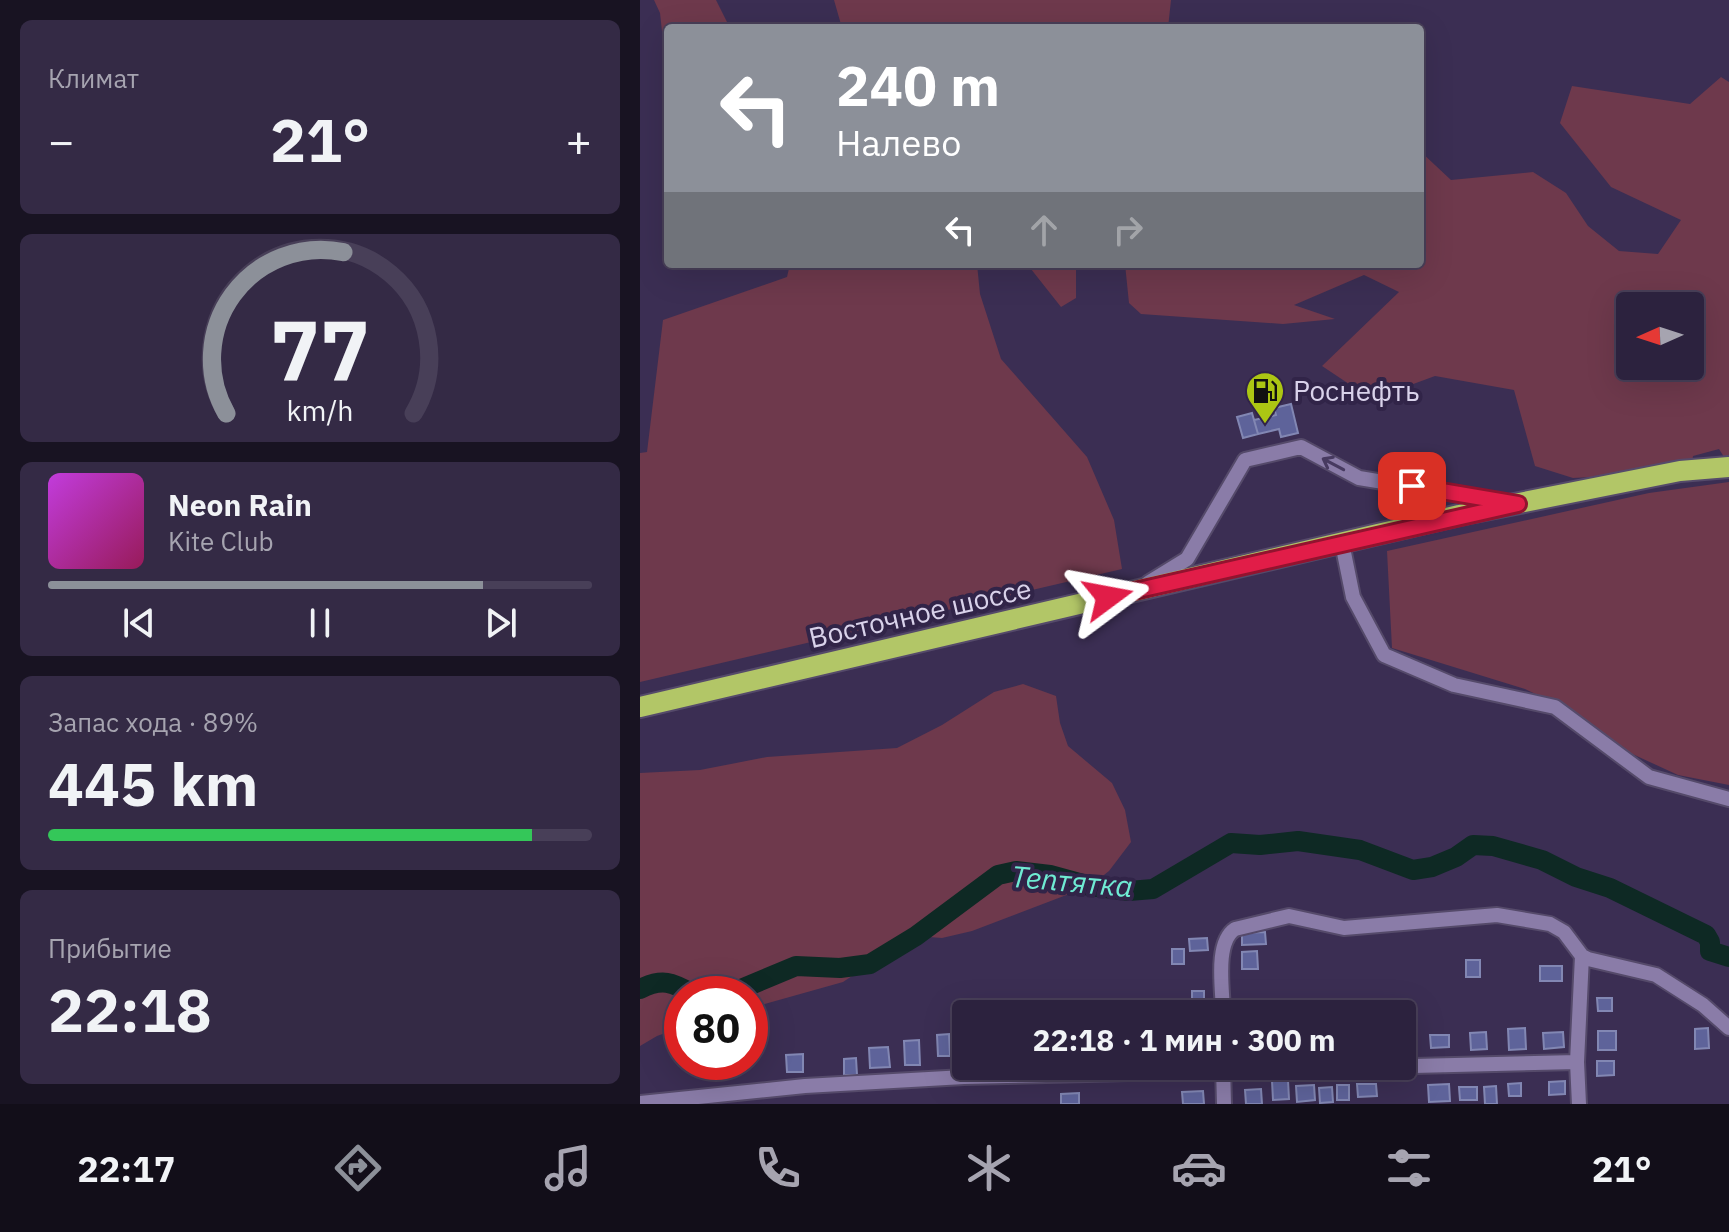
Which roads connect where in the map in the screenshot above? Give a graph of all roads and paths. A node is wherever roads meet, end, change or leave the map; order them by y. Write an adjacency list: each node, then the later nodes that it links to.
1 (1729, 467): 2 (highway, Восточное шоссе)
2 (1518, 504): 3 (highway, Восточное шоссе); 4 (street, one-way to 4)
3 (1342, 543): 4 (highway, Восточное шоссе); 6 (street)
4 (1136, 590): 5 (highway, Восточное шоссе)
5 (640, 707)
6 (1729, 799)
7 (1582, 956): 8 (street); 9 (street); 10 (street)
8 (1223, 1000)
9 (1729, 1028)
10 (1577, 1062): 11 (street); 16 (street)
11 (1416, 1065)
12 (952, 1078): 14 (street)
13 (1223, 1080): 15 (street)
14 (640, 1103)
15 (1224, 1104)
16 (1579, 1104)

